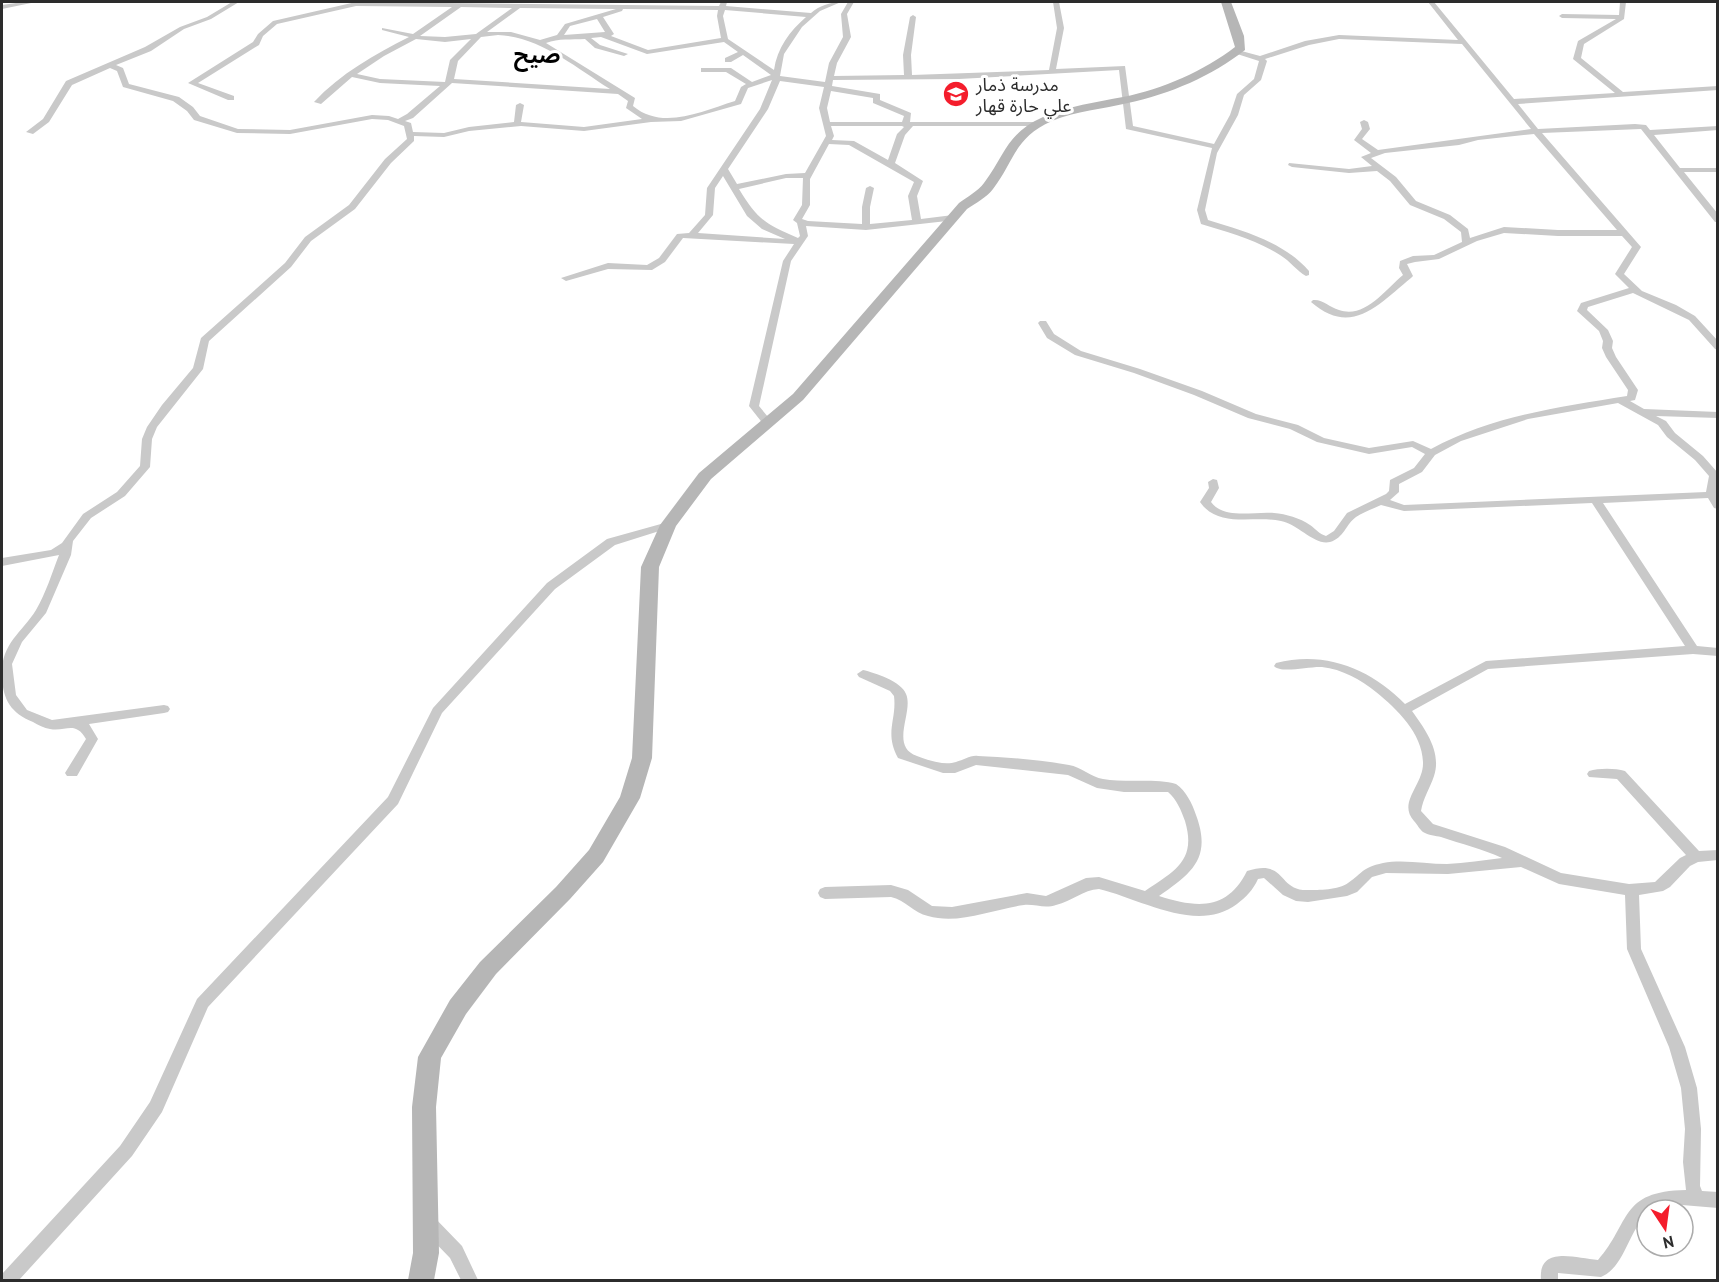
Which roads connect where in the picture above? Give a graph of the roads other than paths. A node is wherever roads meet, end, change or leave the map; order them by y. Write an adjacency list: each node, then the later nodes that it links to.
1 (33, 2): 11 (street)
2 (236, 2): 33 (street)
3 (838, 2): 14 (street)
4 (851, 2): 40 (street)
5 (1056, 2): 35 (street)
6 (1226, 2): 28 (street)
7 (1431, 2): 27 (street)
8 (1623, 2): 16 (street)
9 (462, 3): 12 (street); 22 (street); 45 (street)
10 (724, 5): 13 (street); 14 (street); 25 (street)
11 (2, 7)
12 (517, 7): 13 (street); 20 (street)
13 (625, 8): 17 (street)
14 (812, 15): 37 (street)
15 (1562, 16): 16 (street)
16 (1622, 16): 44 (street)
17 (599, 17): 21 (street); 23 (street)
18 (913, 17): 38 (street)
19 (384, 29): 22 (street)
20 (479, 35): 22 (street); 26 (street); 39 (street)
21 (602, 35): 24 (street); 25 (street)
22 (415, 36): 36 (street)
23 (560, 36): 24 (street); 26 (street)
24 (587, 37): 30 (street)
25 (725, 40): 29 (street)
26 (540, 42): 43 (street)
27 (1462, 42): 31 (street); 48 (street)
28 (1237, 51): 31 (street); 46 (street)
29 (742, 53): 32 (street); 37 (street)
30 (624, 54)
31 (1260, 58): 63 (street)
32 (728, 60)
33 (109, 65): 51 (street); 59 (street)
34 (704, 70): 41 (street)
35 (1052, 72): 38 (street); 46 (street)
36 (351, 75): 39 (street); 47 (street)
37 (777, 77): 40 (street); 41 (street); 67 (street)
38 (908, 78): 40 (street)
39 (448, 82): 43 (street); 51 (street)
40 (828, 84): 53 (street); 56 (street)
41 (752, 85): 50 (street)
42 (1718, 88): 44 (street)
43 (619, 92): 50 (street)
44 (1622, 95): 48 (street)
45 (231, 98)
46 (1127, 100): 54 (street); 63 (street)
47 (318, 102)
48 (1511, 102): 58 (street)
49 (520, 105): 55 (street)
50 (650, 120): 55 (street)
51 (399, 122): 61 (street)
52 (1364, 122): 64 (street)
53 (827, 124): 56 (street); 62 (street)
54 (1040, 124): 56 (street); 74 (street)
55 (518, 125): 61 (street)
56 (907, 125): 65 (street)
57 (1718, 128): 60 (street)
58 (1536, 131): 60 (street); 64 (street); 79 (street)
59 (30, 132)
60 (1648, 133): 69 (street)
61 (411, 134): 100 (street)
62 (827, 142): 65 (street); 71 (street)
63 (1216, 147): 83 (street)
64 (1377, 153): 68 (street)
65 (892, 165): 77 (street)
66 (1292, 165): 68 (street)
67 (723, 168): 72 (street); 80 (street)
68 (1380, 168): 82 (street)
69 (1678, 170): 70 (street); 75 (street)
70 (1718, 170)
71 (809, 175): 72 (street); 76 (street)
72 (735, 187): 81 (street)
73 (870, 188): 78 (street)
74 (953, 218): 77 (street); 92 (street)
75 (1718, 219)
76 (801, 221): 78 (street); 81 (street)
77 (917, 221): 78 (street)
78 (866, 228)
79 (1625, 233): 82 (street); 85 (street)
80 (692, 235): 81 (street); 84 (street)
81 (800, 242): 92 (street)
82 (1466, 243): 86 (street)
83 (1306, 273)
84 (566, 278)
85 (1635, 289): 88 (street); 89 (street)
86 (1316, 302)
87 (1042, 323): 93 (street)
88 (1718, 347)
89 (1622, 401): 90 (street); 93 (street)
90 (1641, 412): 91 (street); 95 (street)
91 (1718, 416)
92 (768, 423): 99 (street)
93 (1431, 453): 96 (street)
94 (1214, 482): 96 (street)
95 (1711, 495): 97 (street); 98 (street)
96 (1380, 501): 97 (street)
97 (1596, 501): 102 (street)
98 (1718, 506)
99 (668, 525): 119 (street); 120 (street)
100 (68, 544): 101 (street); 108 (street)
101 (2, 562)
102 (1693, 650): 103 (street); 107 (street)
103 (1718, 652)
104 (1280, 666): 107 (street)
105 (863, 675): 116 (street)
106 (164, 709): 108 (street)
107 (1404, 710): 113 (street)
108 (74, 723): 109 (street)
109 (72, 773)
110 (1594, 774): 112 (street)
111 (1718, 855): 112 (street)
112 (1696, 857): 114 (street)
113 (1524, 861): 114 (street); 116 (street)
114 (1632, 890): 117 (street)
115 (825, 893): 116 (street)
116 (1146, 898)
117 (1697, 1197): 118 (street); 123 (street)
118 (1718, 1200)
119 (426, 1220): 121 (street); 122 (street)
120 (8, 1281)
121 (421, 1281)
122 (470, 1281)
123 (1550, 1281)

